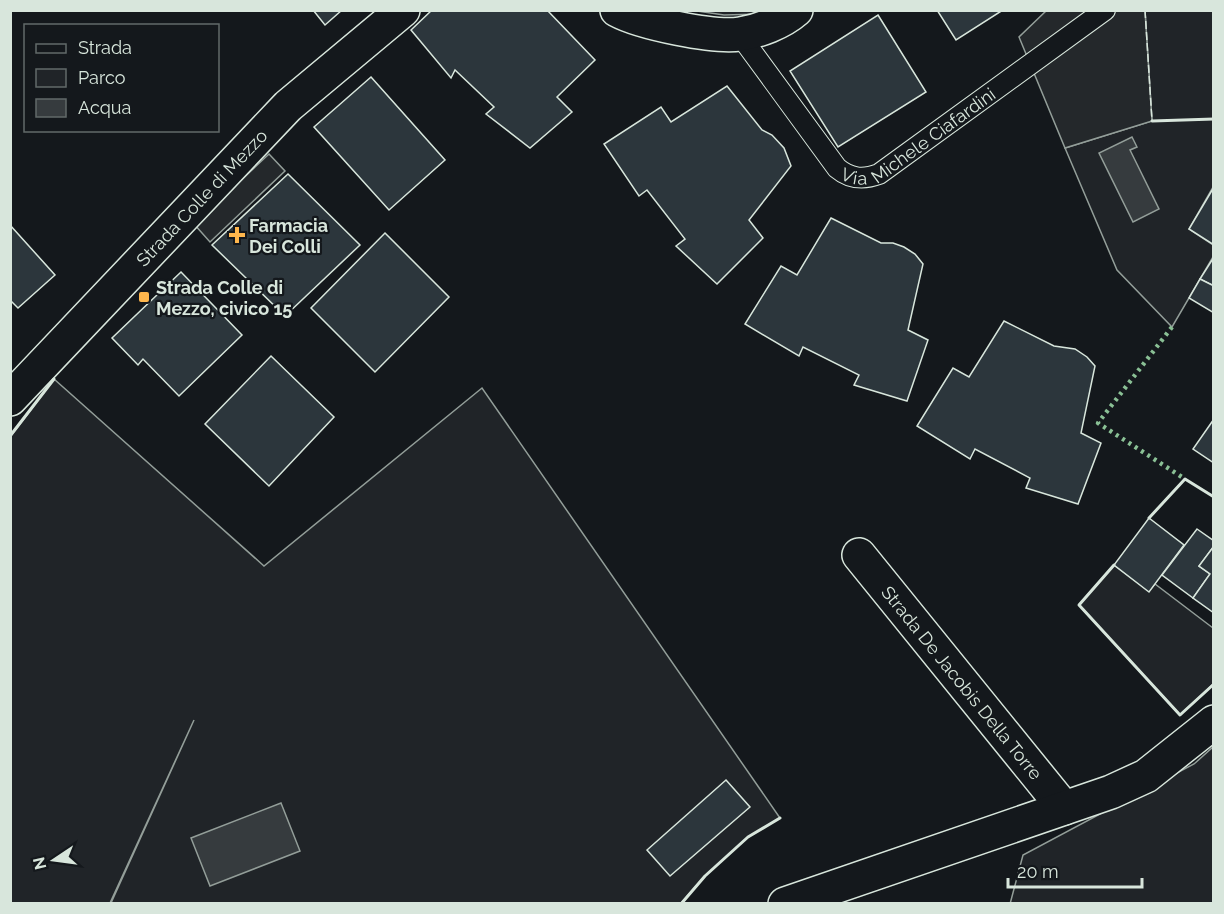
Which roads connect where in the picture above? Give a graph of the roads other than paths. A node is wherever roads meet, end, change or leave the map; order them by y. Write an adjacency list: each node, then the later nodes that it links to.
1 (403, 10): 6 (street, Strada Colle di Mezzo)
2 (617, 10): 5 (street)
3 (796, 10): 5 (street)
4 (1105, 10): 5 (lane, Via Michele Ciafardini)
5 (739, 34)
6 (10, 399)
7 (859, 555): 9 (street, Strada De Jacobis Della Torre)
8 (1214, 722): 9 (street)
9 (1064, 808): 10 (street)
10 (785, 903)

